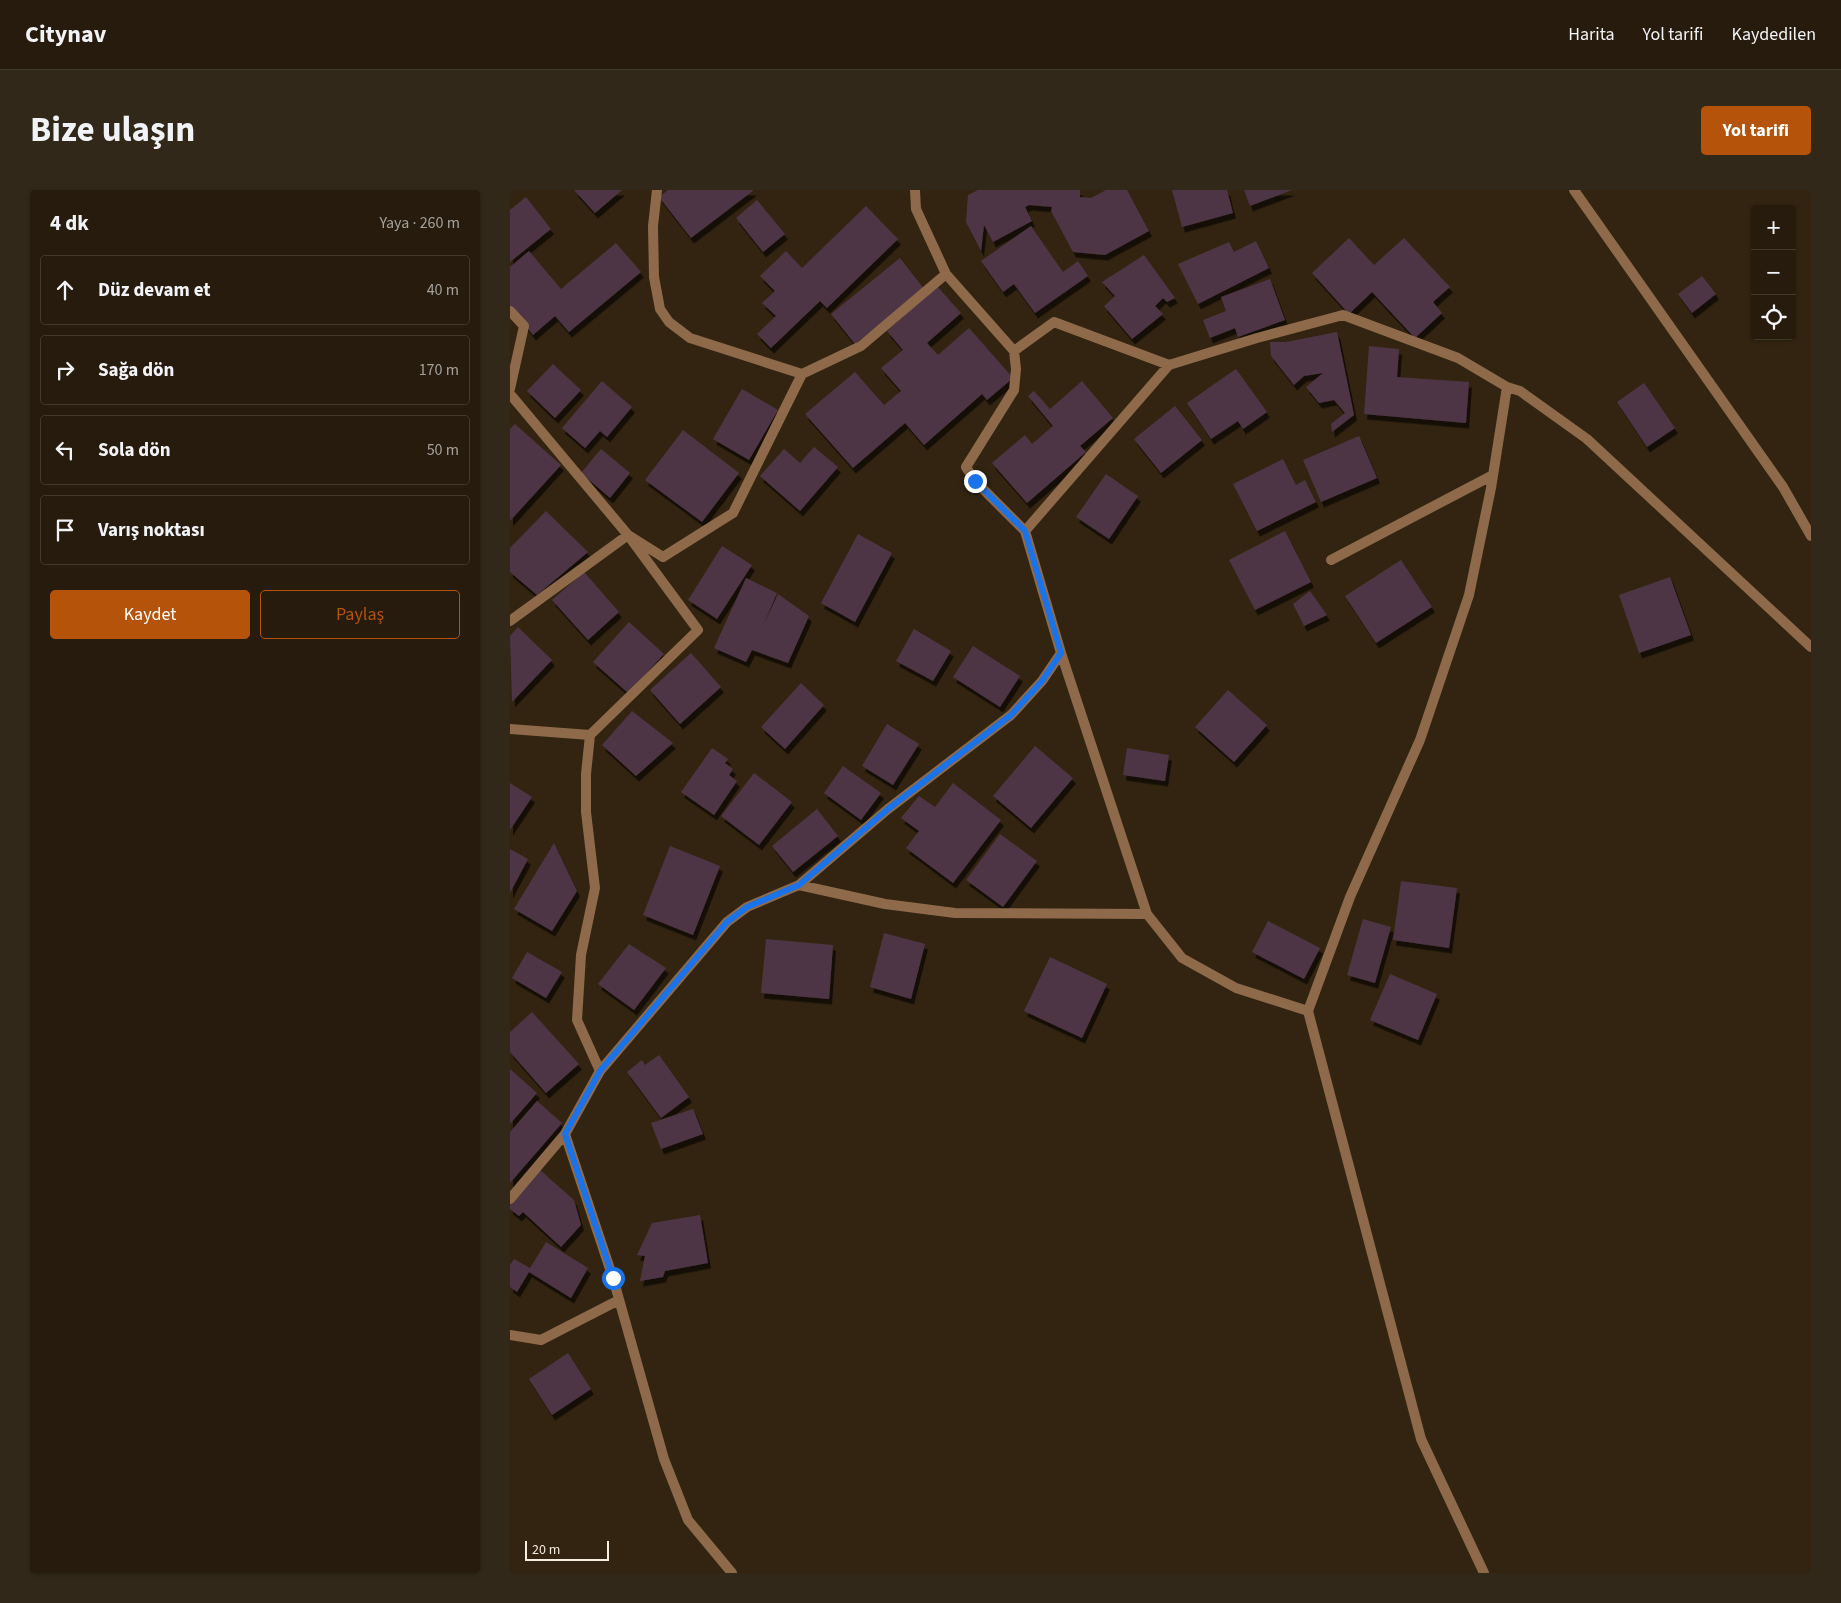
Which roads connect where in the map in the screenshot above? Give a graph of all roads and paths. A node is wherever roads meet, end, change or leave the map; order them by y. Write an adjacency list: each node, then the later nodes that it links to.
1 (657, 190): 8 (street)
2 (915, 190): 4 (street)
3 (1574, 190): 15 (street)
4 (946, 274): 6 (street); 8 (street)
5 (510, 311): 10 (street)
6 (1014, 351): 7 (street); 13 (street)
7 (1169, 365): 9 (street); 13 (street)
8 (802, 374): 14 (street)
9 (1507, 386): 12 (street); 18 (street)
10 (510, 389)
11 (510, 394): 14 (street)
12 (1493, 475): 16 (street); 24 (street)
13 (1025, 531): 19 (street)
14 (628, 535): 17 (street); 21 (street)
15 (1811, 536)
16 (1332, 560)
17 (510, 621)
18 (1811, 647)
19 (1061, 653): 22 (street); 23 (street)
20 (510, 729): 21 (street)
21 (590, 735): 25 (street)
22 (799, 885): 23 (street); 25 (street)
23 (1147, 914): 24 (street)
24 (1308, 1011): 31 (street)
25 (600, 1071): 26 (street)
26 (565, 1134): 27 (street); 28 (street)
27 (510, 1198)
28 (619, 1300): 29 (street); 30 (street)
29 (510, 1335)
30 (732, 1573)
31 (1484, 1573)

